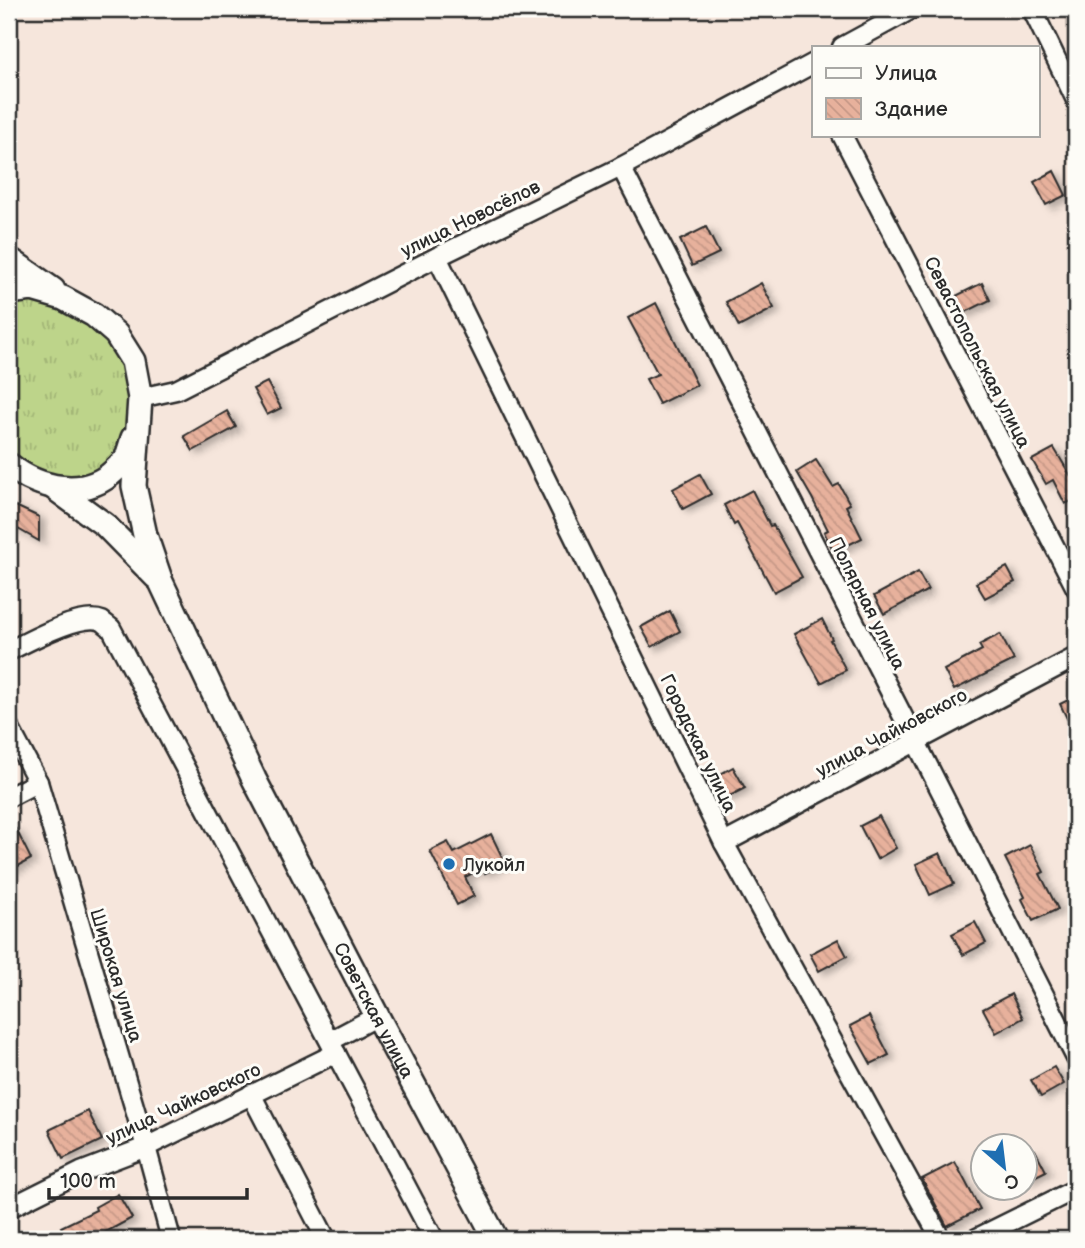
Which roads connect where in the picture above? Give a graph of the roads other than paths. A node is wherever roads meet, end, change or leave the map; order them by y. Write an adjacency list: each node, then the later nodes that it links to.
1 (912, 9): 3 (street)
2 (1032, 9): 5 (street)
3 (844, 46)
4 (811, 70): 7 (street, улица Новосёлов)
5 (1076, 100)
6 (843, 136): 16 (street, Севастопольская улица)
7 (621, 167): 8 (street, улица Новосёлов); 20 (street, Полярная улица)
8 (437, 257): 12 (street, улица Новосёлов); 23 (street, Городская улица)
9 (9, 259): 11 (main road)
10 (9, 292): 11 (main road)
11 (63, 298): 12 (main road)
12 (139, 410): 14 (main road); 15 (main road)
13 (10, 466): 14 (main road)
14 (52, 486): 15 (main road)
15 (161, 582): 24 (main road, Советская улица)
16 (1076, 588)
17 (9, 651): 25 (street)
18 (1076, 657): 20 (street, улица Чайковского)
19 (9, 727): 21 (street, Широкая улица)
20 (916, 742): 23 (street, улица Чайковского); 26 (street, Полярная улица)
21 (38, 782): 22 (street); 28 (street, Широкая улица)
22 (9, 797)
23 (724, 843): 35 (street, Городская улица)
24 (376, 1016): 25 (street, улица Чайковского); 34 (main road, Советская улица)
25 (333, 1047): 27 (street, улица Чайковского); 33 (street)
26 (1076, 1058)
27 (251, 1094): 28 (street, улица Чайковского); 32 (street)
28 (146, 1147): 30 (street, улица Чайковского); 31 (street, Широкая улица)
29 (1076, 1189): 36 (street)
30 (9, 1208)
31 (171, 1239)
32 (326, 1239)
33 (434, 1239)
34 (496, 1239)
35 (941, 1239)
36 (975, 1239)

